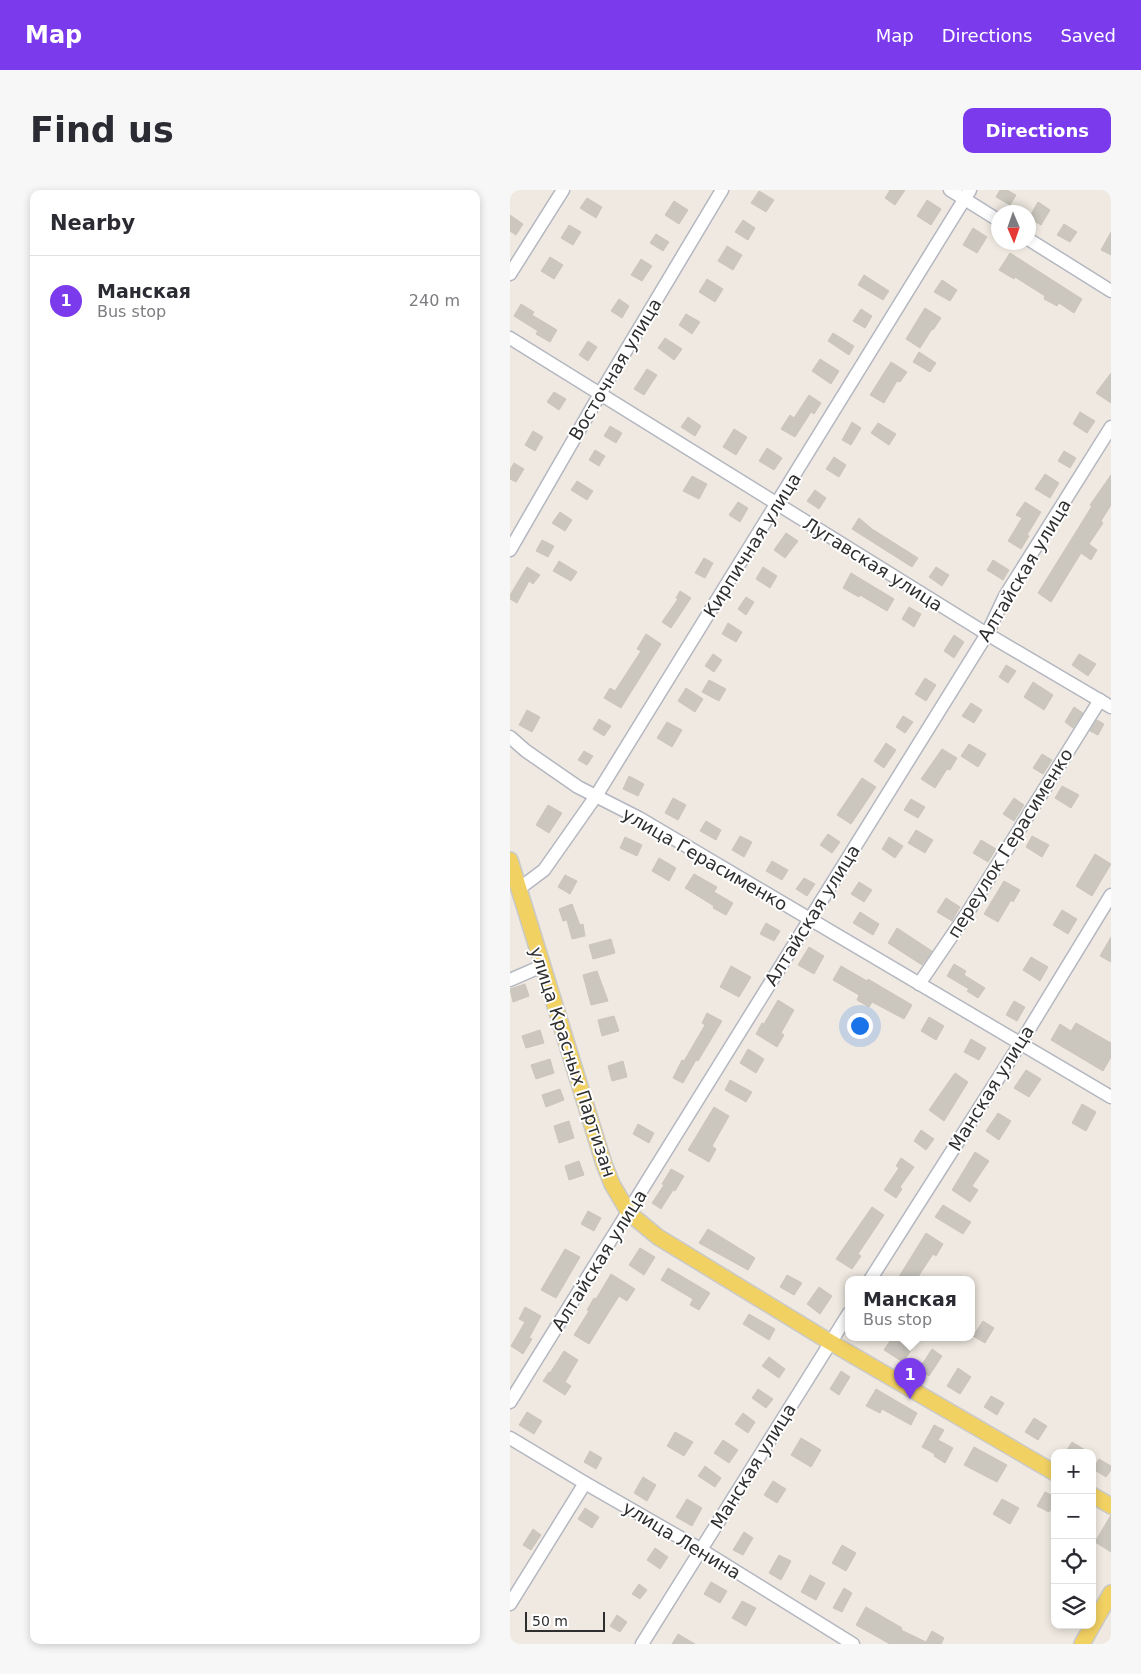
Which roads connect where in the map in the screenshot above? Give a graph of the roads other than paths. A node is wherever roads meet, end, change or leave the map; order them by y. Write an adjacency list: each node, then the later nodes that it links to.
1 (563, 190): 7 (street)
2 (722, 190): 10 (street, Восточная улица)
3 (950, 190): 4 (street)
4 (968, 194): 5 (street); 12 (street, Кирпичная улица)
5 (991, 214)
6 (1036, 244): 8 (street)
7 (510, 274)
8 (1111, 291)
9 (510, 338): 10 (street, Лугавская улица)
10 (600, 394): 12 (street, Лугавская улица); 13 (street, Восточная улица)
11 (1111, 427): 14 (street, Алтайская улица)
12 (777, 504): 14 (street, Лугавская улица); 18 (street, Кирпичная улица)
13 (510, 550)
14 (986, 634): 15 (street, Лугавская улица); 22 (street, Алтайская улица)
15 (1100, 700): 16 (street, Лугавская улица); 25 (street, переулок Герасименко)
16 (1111, 707)
17 (510, 737): 18 (street, улица Герасименко)
18 (596, 796): 20 (street, Кирпичная улица); 22 (street, улица Герасименко)
19 (510, 860): 20 (main road, улица Красных Партизан)
20 (520, 888): 23 (main road, улица Красных Партизан)
21 (1111, 895): 26 (street, Манская улица)
22 (808, 919): 25 (street, улица Герасименко); 28 (street, Алтайская улица)
23 (542, 966): 24 (street); 28 (main road, улица Красных Партизан)
24 (510, 980)
25 (919, 984): 26 (street, улица Герасименко)
26 (1020, 1044): 27 (street, улица Герасименко); 29 (street, Манская улица)
27 (1111, 1097)
28 (629, 1212): 31 (main road, улица Красных Партизан); 32 (street, Алтайская улица)
29 (873, 1276)
30 (845, 1319): 31 (street, Манская улица)
31 (830, 1342): 34 (main road, улица Красных Партизан); 38 (street, Манская улица)
32 (510, 1402)
33 (510, 1438): 35 (street, улица Ленина)
34 (1051, 1471)
35 (585, 1483): 38 (street, улица Ленина); 40 (street)
36 (1096, 1497): 37 (main road)
37 (1111, 1506)
38 (700, 1549): 41 (street, Манская улица); 42 (street, улица Ленина)
39 (1111, 1593): 43 (main road)
40 (510, 1604)
41 (642, 1644)
42 (853, 1644)
43 (1082, 1644)

